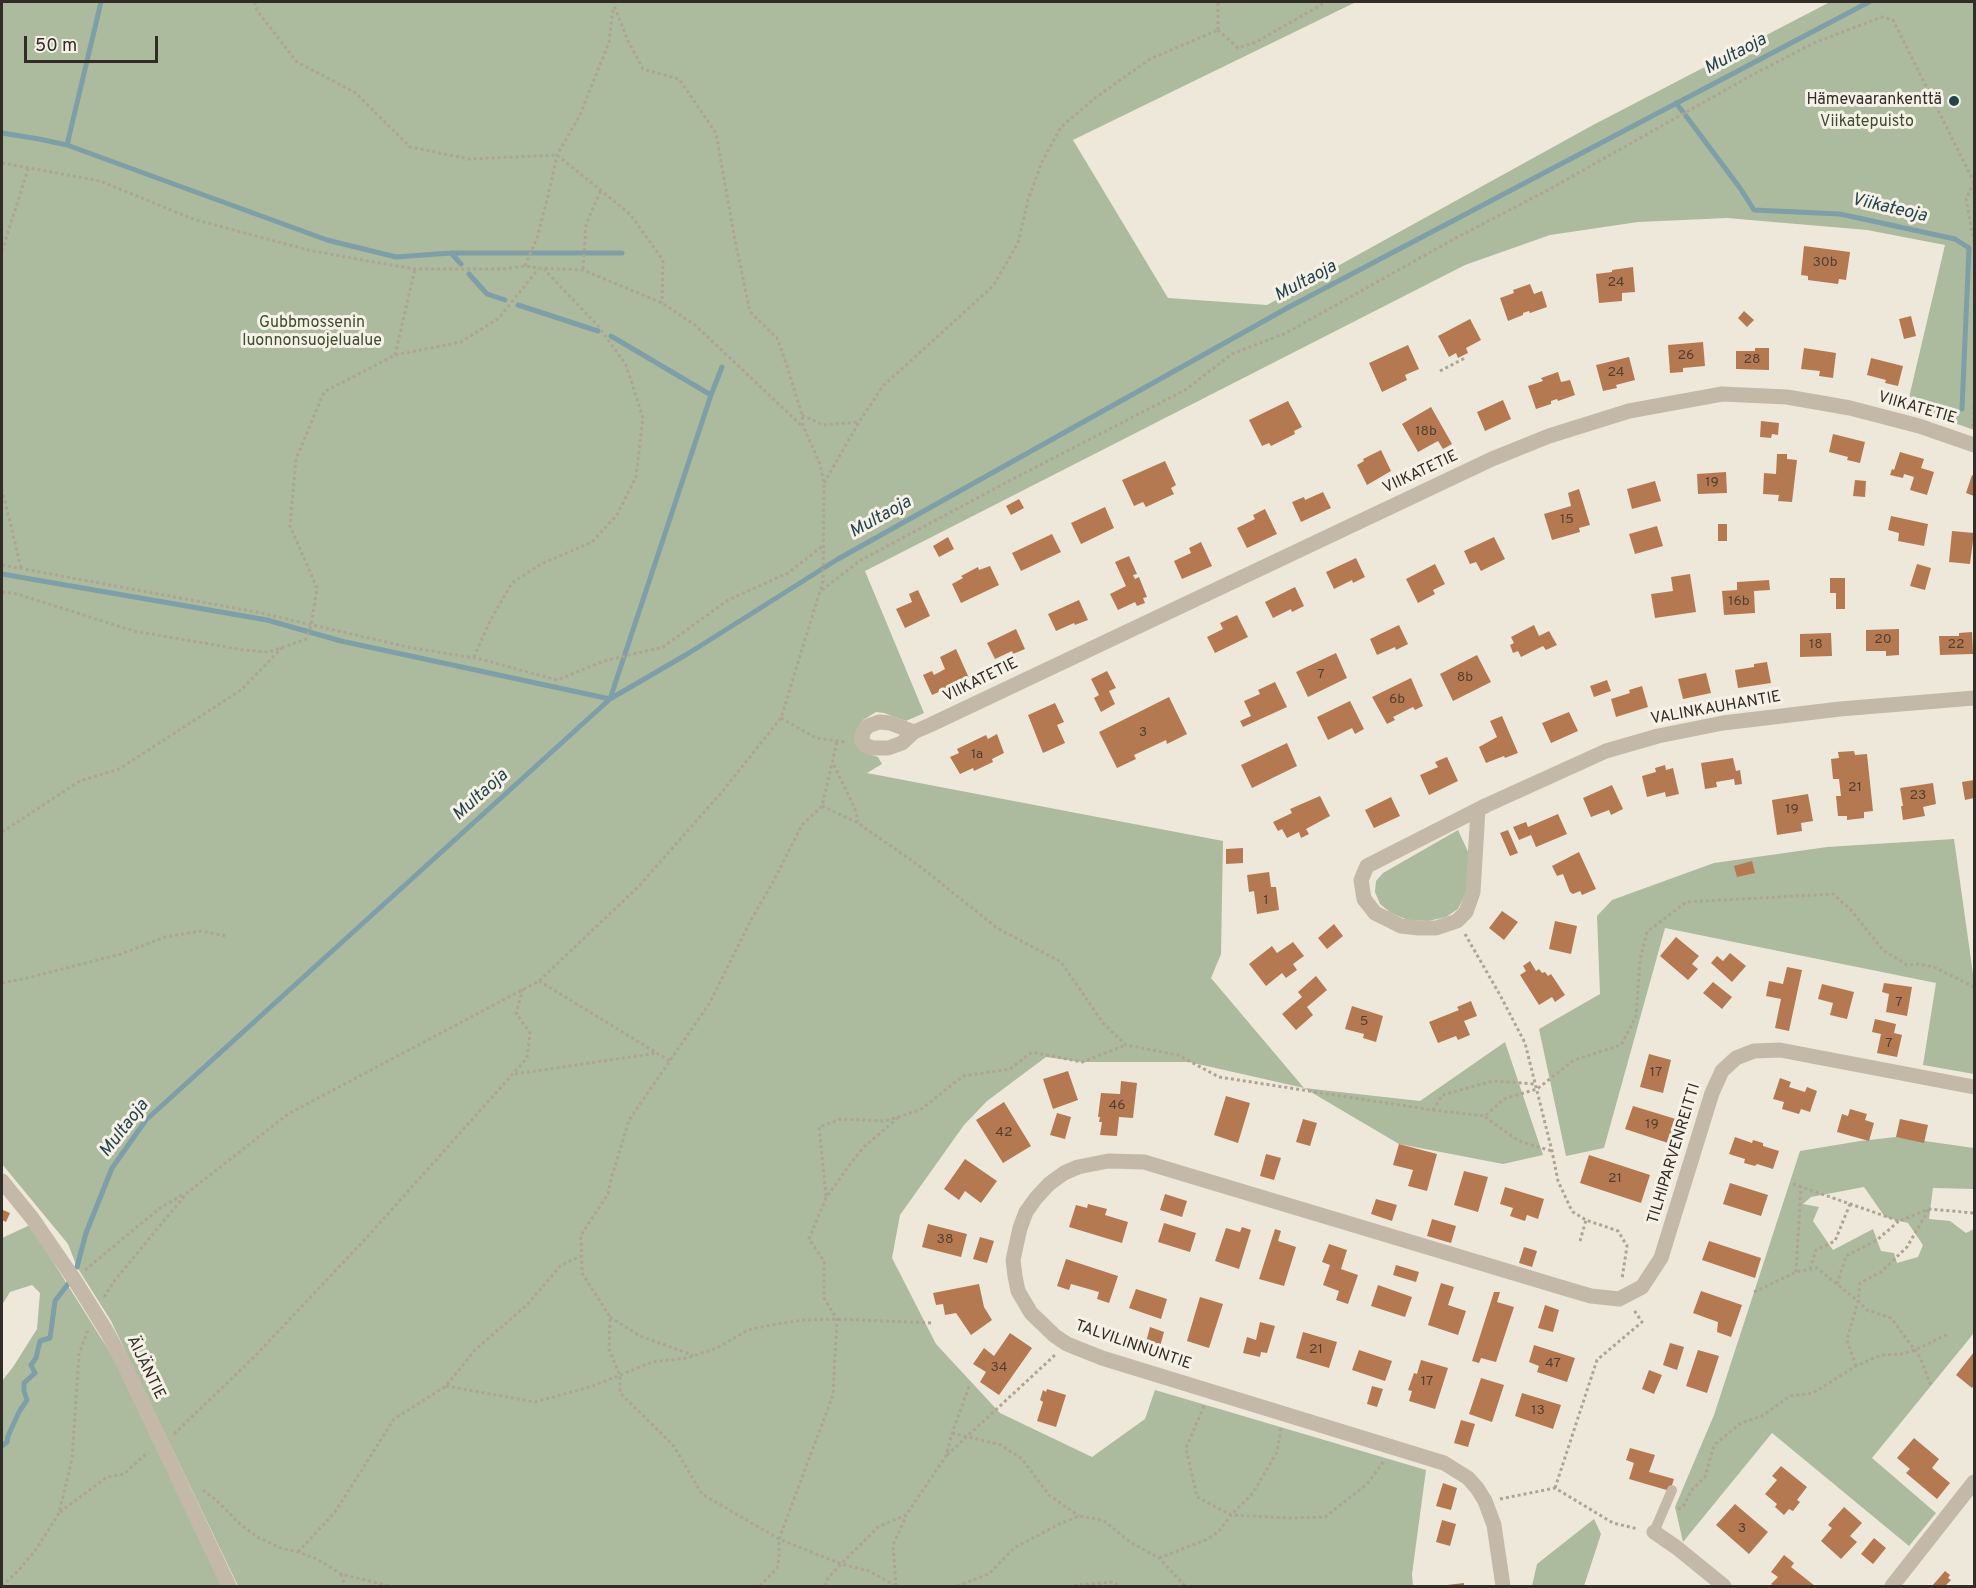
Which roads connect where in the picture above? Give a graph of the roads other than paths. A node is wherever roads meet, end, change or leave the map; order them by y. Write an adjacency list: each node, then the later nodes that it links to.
1 (1973, 445): 3 (street, VIIKATETIE)
2 (1974, 698): 4 (street, VALINKAUHANTIE)
3 (914, 732): 3 (street, VIIKATETIE)
4 (1478, 810): 4 (street, VALINKAUHANTIE)
5 (1974, 1087): 7 (street, TILHIPARVENREITTI)
6 (2, 1181): 11 (street, ÄIJÄNTIE)
7 (1608, 1299): 12 (street, TALVILINNUNTIE)
8 (1974, 1482): 14 (street)
9 (1672, 1490): 10 (lane)
10 (1654, 1532): 13 (street)
11 (229, 1587)
12 (1503, 1587)
13 (1724, 1587)
14 (1892, 1587)

